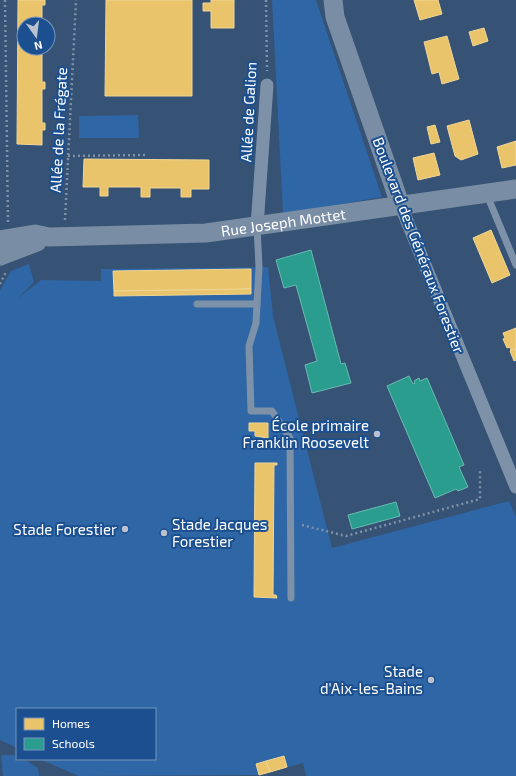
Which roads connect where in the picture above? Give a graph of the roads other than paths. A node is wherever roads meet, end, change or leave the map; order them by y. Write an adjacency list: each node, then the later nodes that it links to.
1 (332, 0): 5 (street, Boulevard des Généraux Forestier)
2 (267, 85): 6 (street, Allée de Galion)
3 (516, 188): 4 (street, Rue Joseph Mottet)
4 (487, 192): 5 (street, Rue Joseph Mottet); 10 (lane)
5 (400, 204): 6 (street, Rue Joseph Mottet); 13 (street, Boulevard des Généraux Forestier)
6 (257, 226): 7 (street, Rue Joseph Mottet); 12 (lane)
7 (57, 237): 8 (street, Rue Joseph Mottet); 9 (street, Rue Joseph Mottet)
8 (5, 239)
9 (0, 256)
10 (516, 265)
11 (197, 304): 12 (lane)
12 (257, 304): 14 (lane)
13 (516, 487)
14 (291, 598)

